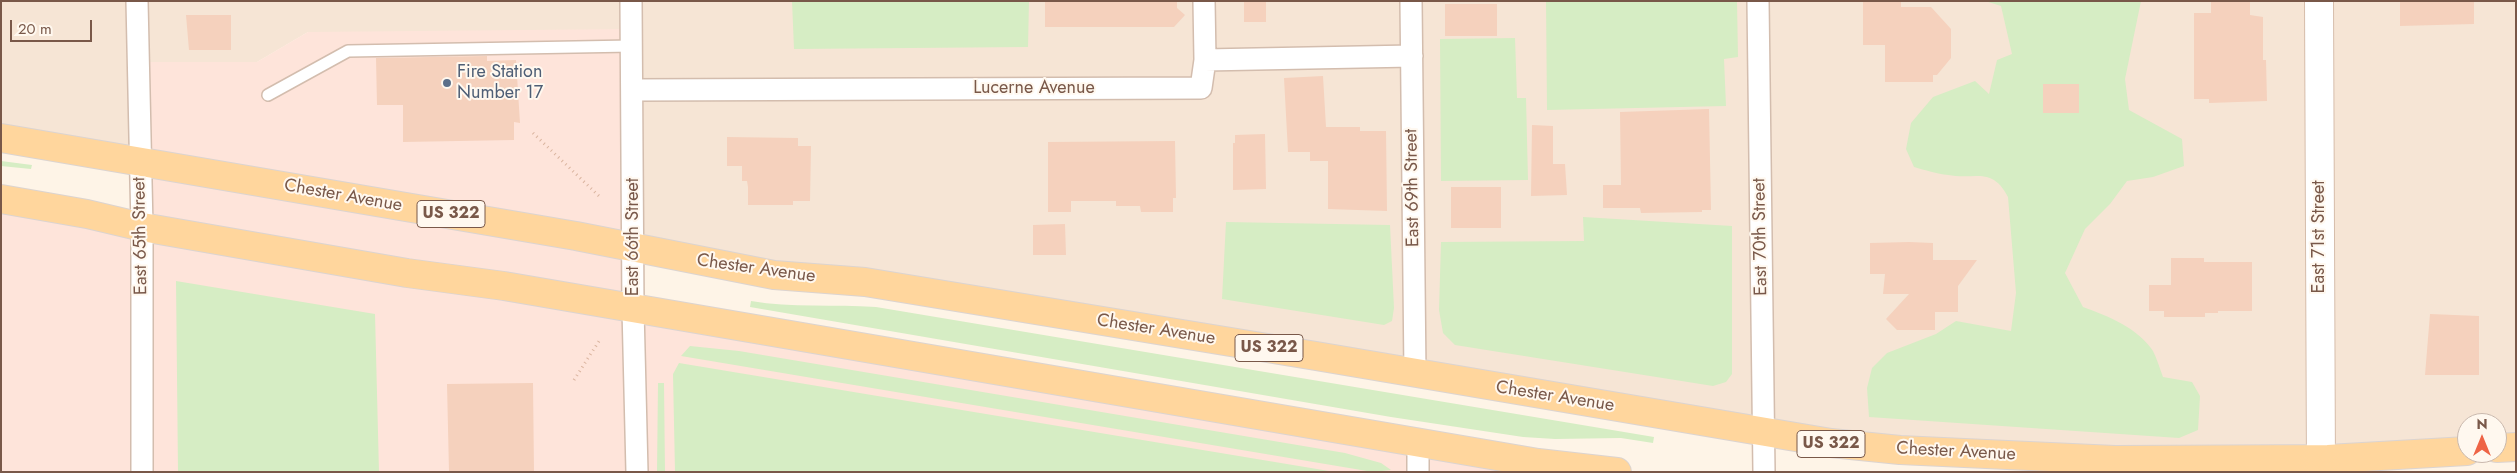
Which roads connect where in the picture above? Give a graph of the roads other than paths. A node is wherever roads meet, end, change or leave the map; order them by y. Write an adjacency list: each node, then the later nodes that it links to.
1 (137, 1): 13 (street, East 65th Street)
2 (631, 1): 7 (street, East 66th Street)
3 (1204, 1): 9 (street)
4 (1411, 1): 8 (street, East 69th Street)
5 (1758, 1): 19 (street, East 70th Street)
6 (2319, 1): 22 (street, East 71st Street)
7 (632, 46): 10 (street, East 66th Street); 11 (lane)
8 (1412, 56): 9 (street); 18 (street, East 69th Street)
9 (1205, 60): 10 (street, Lucerne Avenue)
10 (633, 90): 16 (street, East 66th Street)
11 (268, 95)
12 (1, 138): 13 (main road, Chester Avenue / US 322)
13 (140, 161): 15 (street, East 65th Street); 16 (main road, Chester Avenue / US 322)
14 (1, 199): 15 (main road)
15 (142, 227): 17 (main road); 23 (street, East 65th Street)
16 (633, 249): 17 (street, East 66th Street); 18 (main road, Chester Avenue / US 322)
17 (633, 309): 20 (main road); 24 (street, East 66th Street)
18 (1415, 374): 19 (main road, Chester Avenue / US 322)
19 (1763, 432): 22 (main road, Chester Avenue / US 322); 27 (street, East 70th Street)
20 (1418, 443): 25 (street); 26 (main road)
21 (2457, 452): 22 (main road, Chester Avenue / US 322)
22 (2321, 465)
23 (142, 472)
24 (638, 472)
25 (1418, 472)
26 (1618, 472)
27 (1764, 472)

